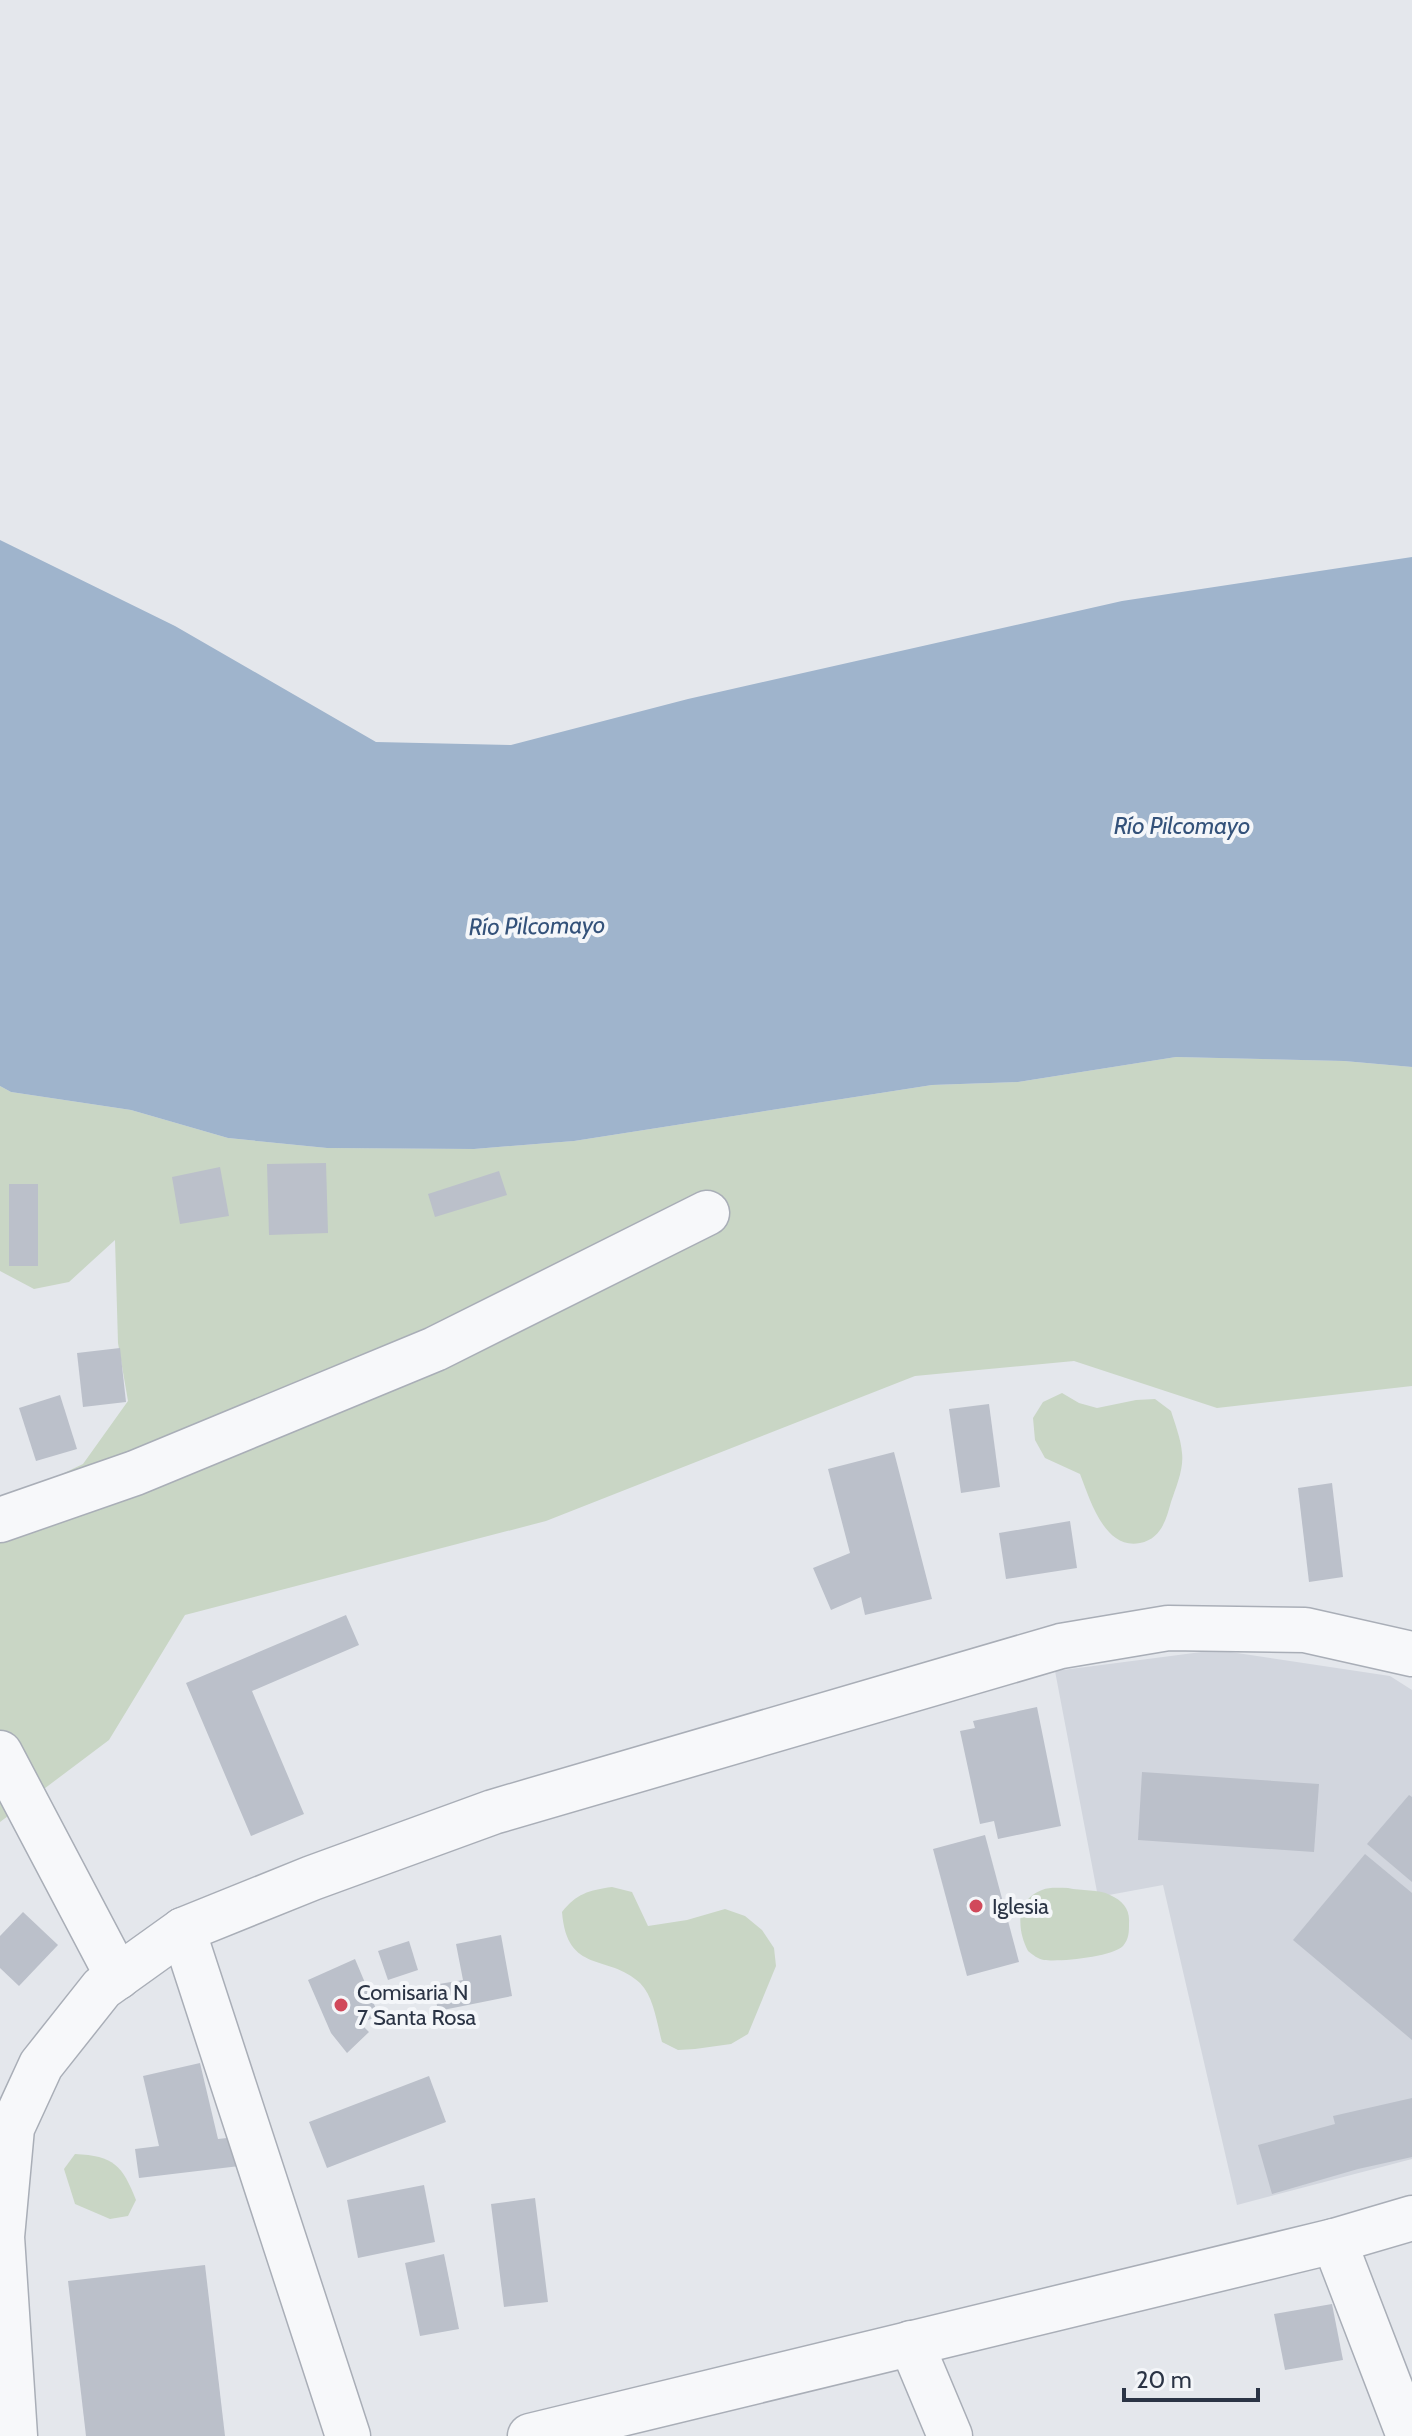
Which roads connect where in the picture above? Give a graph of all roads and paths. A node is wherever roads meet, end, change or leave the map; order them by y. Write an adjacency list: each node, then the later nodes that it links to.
1 (707, 1213): 2 (street)
2 (0, 1520)
3 (1412, 1654): 5 (street)
4 (0, 1753): 6 (street)
5 (183, 1930): 6 (street); 11 (street)
6 (118, 1977): 10 (street)
7 (1412, 2218): 8 (street)
8 (1334, 2241): 9 (street); 14 (street)
9 (911, 2343): 12 (street); 13 (street)
10 (15, 2436)
11 (348, 2436)
12 (530, 2436)
13 (950, 2436)
14 (1409, 2436)

